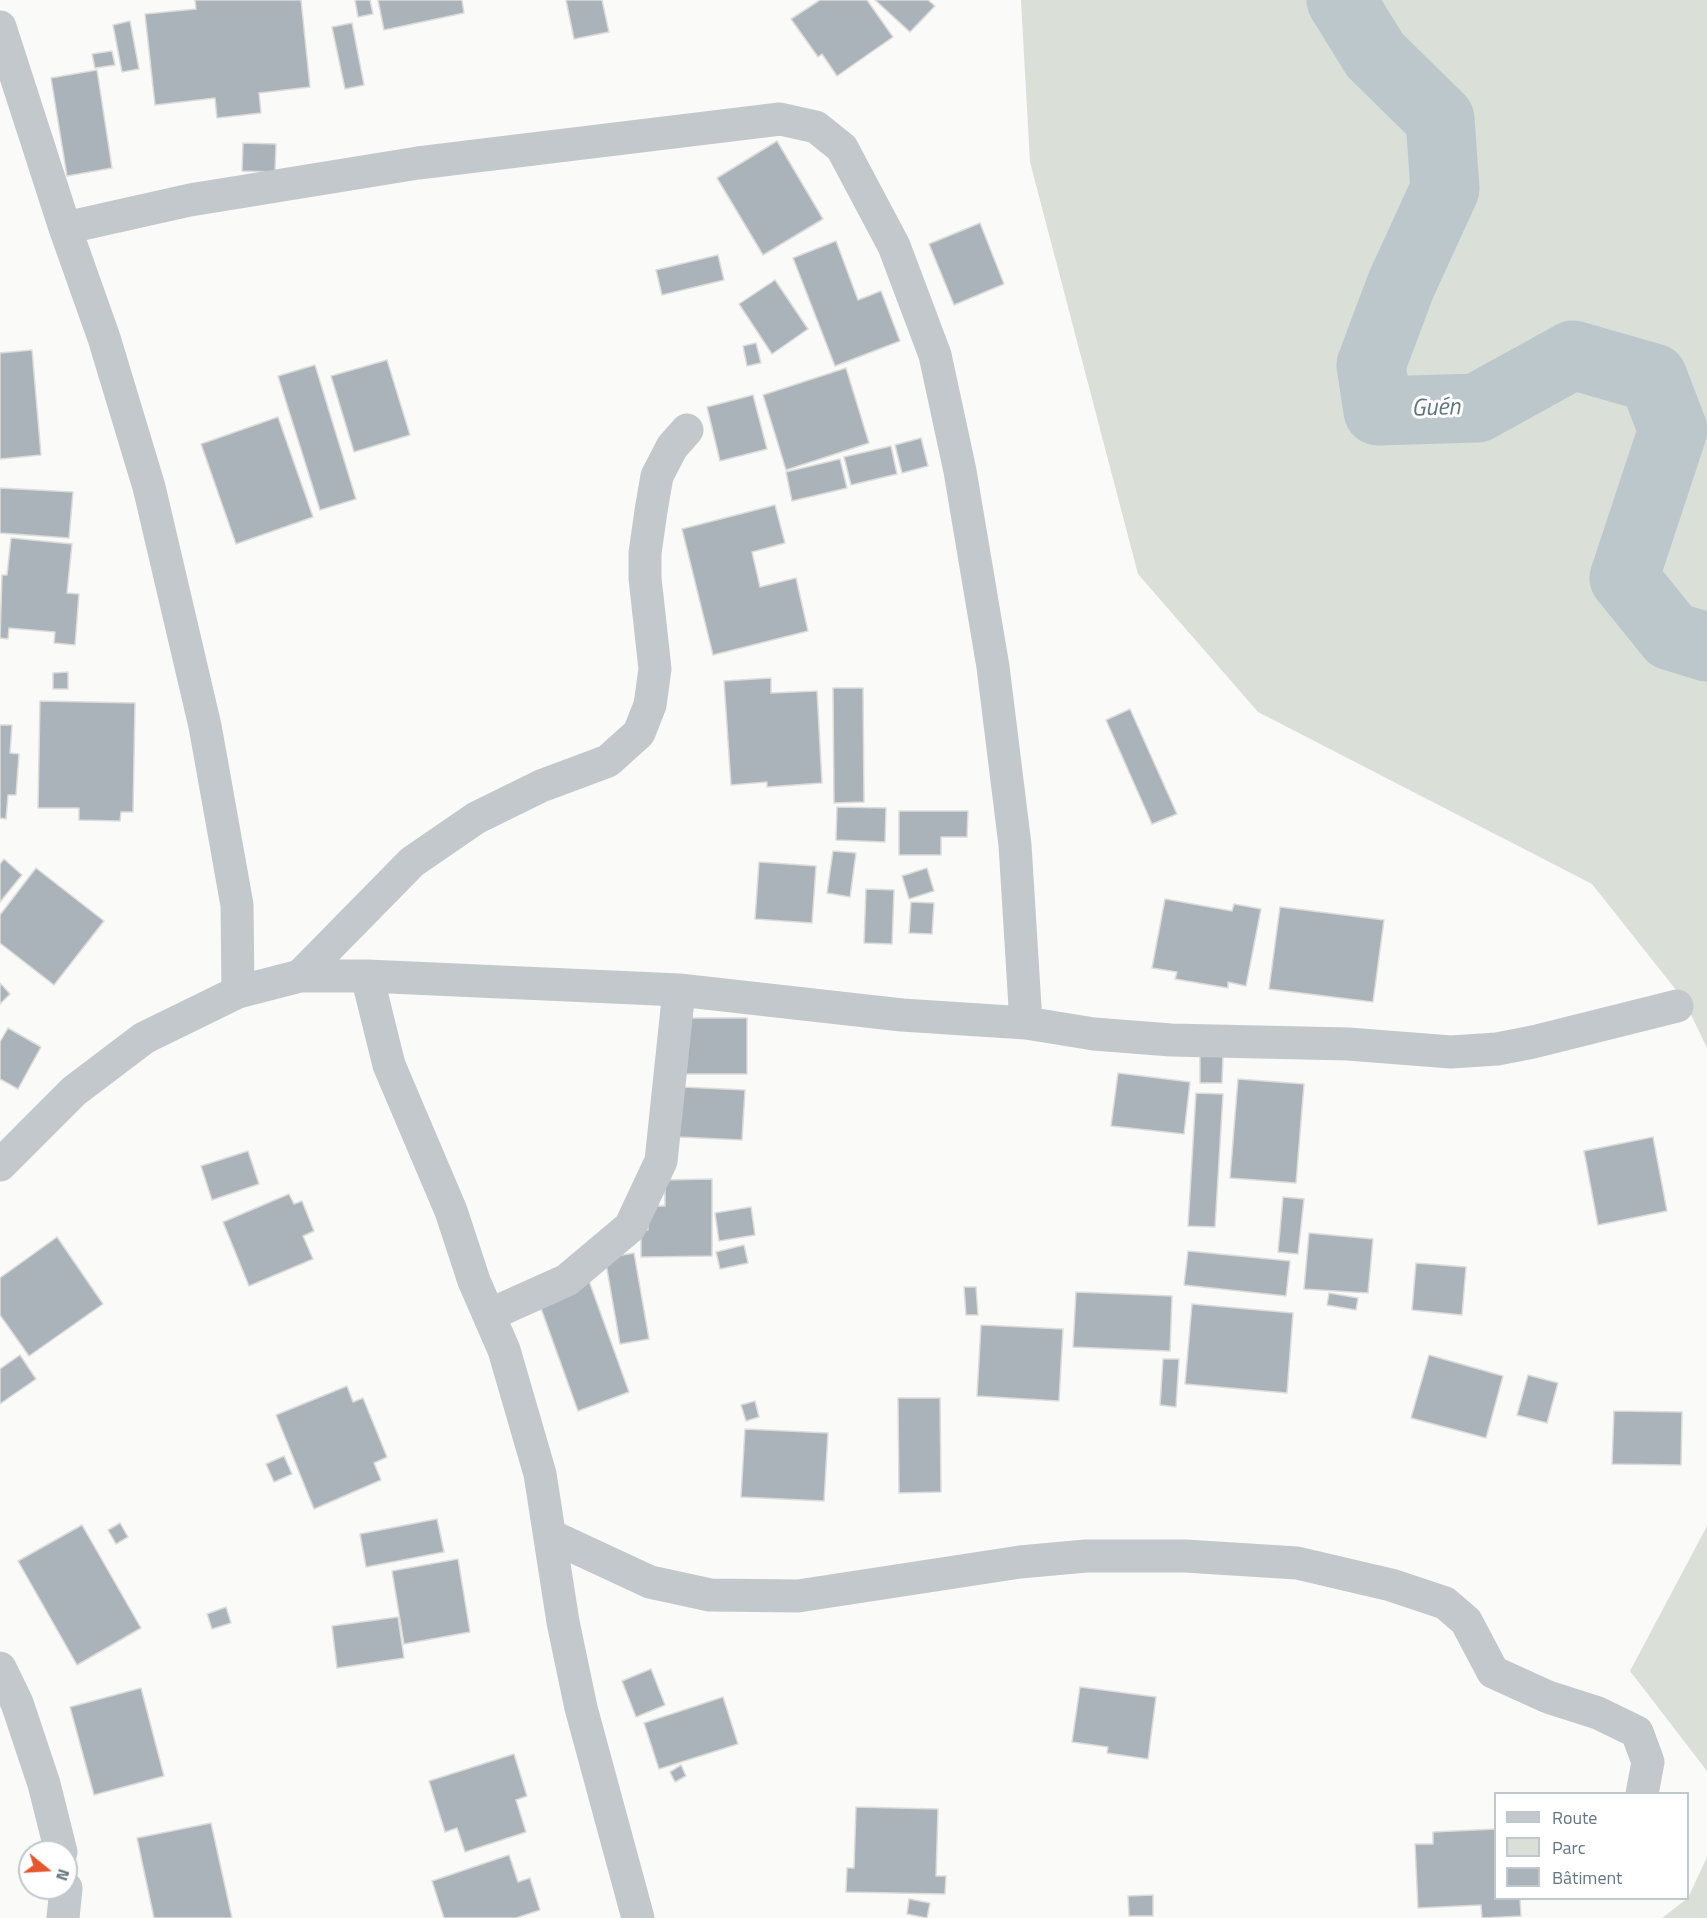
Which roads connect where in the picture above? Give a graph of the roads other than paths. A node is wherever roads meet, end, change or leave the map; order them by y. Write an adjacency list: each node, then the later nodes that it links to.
1 (0, 27): 2 (street)
2 (65, 228): 7 (street); 9 (street)
3 (687, 430): 4 (street)
4 (300, 976): 5 (street); 7 (street)
5 (367, 976): 6 (street); 11 (street)
6 (679, 990): 9 (street); 11 (street)
7 (238, 992): 10 (street)
8 (1677, 1006): 9 (street)
9 (1026, 1023)
10 (0, 1165)
11 (489, 1316): 12 (street)
12 (551, 1536): 14 (street); 18 (street)
13 (0, 1668): 15 (street)
14 (1642, 1792)
15 (59, 1840)
16 (65, 1900): 17 (street)
17 (63, 1918)
18 (638, 1918)

